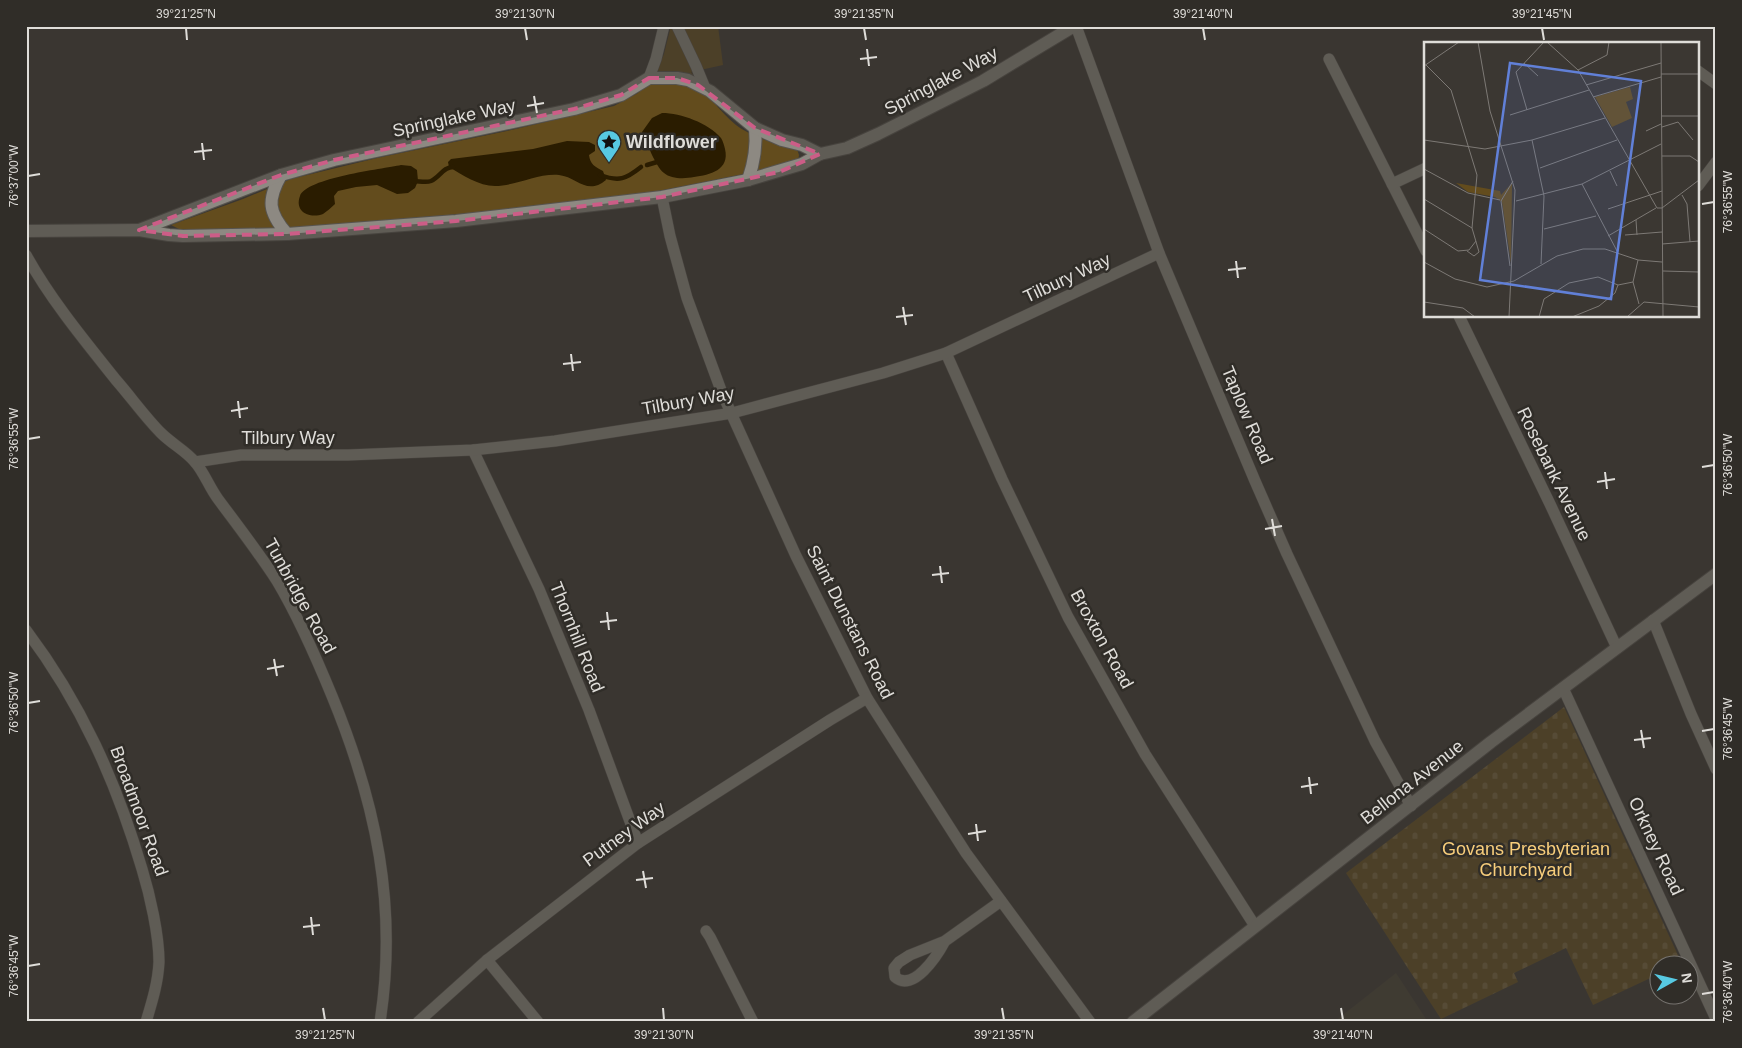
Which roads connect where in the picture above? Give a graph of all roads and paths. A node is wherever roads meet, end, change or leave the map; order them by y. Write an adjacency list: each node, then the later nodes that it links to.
1 (664, 26): 6 (street)
2 (677, 26): 8 (street)
3 (1075, 26): 10 (street, Springlake Way); 22 (street, Taplow Road)
4 (1329, 58): 16 (street)
5 (1700, 72): 7 (street)
6 (649, 78): 8 (street); 13 (street, Springlake Way)
7 (1716, 84)
8 (705, 88): 9 (street)
9 (755, 128): 10 (street); 14 (street)
10 (820, 154): 14 (street, Springlake Way)
11 (1716, 162): 15 (street)
12 (1424, 169): 16 (street)
13 (281, 175): 18 (street, Springlake Way); 20 (street)
14 (748, 180): 17 (street, Springlake Way)
15 (1700, 183)
16 (1392, 184): 21 (street)
17 (662, 197): 20 (street, Springlake Way); 26 (street, Saint Dunstans Road)
18 (139, 230): 19 (street, Springlake Way); 20 (street, Springlake Way)
19 (26, 231)
20 (287, 234)
21 (1424, 247)
22 (1159, 253): 25 (street, Tilbury Way); 36 (street, Taplow Road)
23 (26, 255): 28 (street, Tunbridge Road)
24 (1459, 318): 32 (street, Rosebank Avenue)
25 (946, 353): 26 (street, Tilbury Way); 39 (street, Broxton Road)
26 (732, 413): 27 (street, Tilbury Way); 34 (street, Saint Dunstans Road)
27 (473, 450): 28 (street, Tilbury Way); 37 (street, Thornhill Road)
28 (195, 462): 45 (street, Tunbridge Road)
29 (1716, 574): 30 (street, Bellona Avenue)
30 (1653, 620): 32 (street, Bellona Avenue); 35 (street)
31 (26, 630): 44 (street, Broadmoor Road)
32 (1617, 648): 33 (street, Bellona Avenue)
33 (1563, 688): 36 (street, Bellona Avenue); 43 (street, Orkney Road)
34 (867, 698): 37 (street, Putney Way); 38 (street, Saint Dunstans Road)
35 (1716, 770)
36 (1411, 806): 39 (street, Bellona Avenue)
37 (638, 843): 42 (street, Putney Way)
38 (1001, 901): 41 (street); 49 (street, Saint Dunstans Road)
39 (1255, 926): 50 (street, Bellona Avenue)
40 (706, 931): 48 (street)
41 (945, 941)
42 (487, 960): 46 (street, Putney Way); 47 (street)
43 (1716, 1019)
44 (146, 1022)
45 (380, 1022)
46 (418, 1022)
47 (538, 1022)
48 (753, 1022)
49 (1090, 1022)
50 (1133, 1022)

